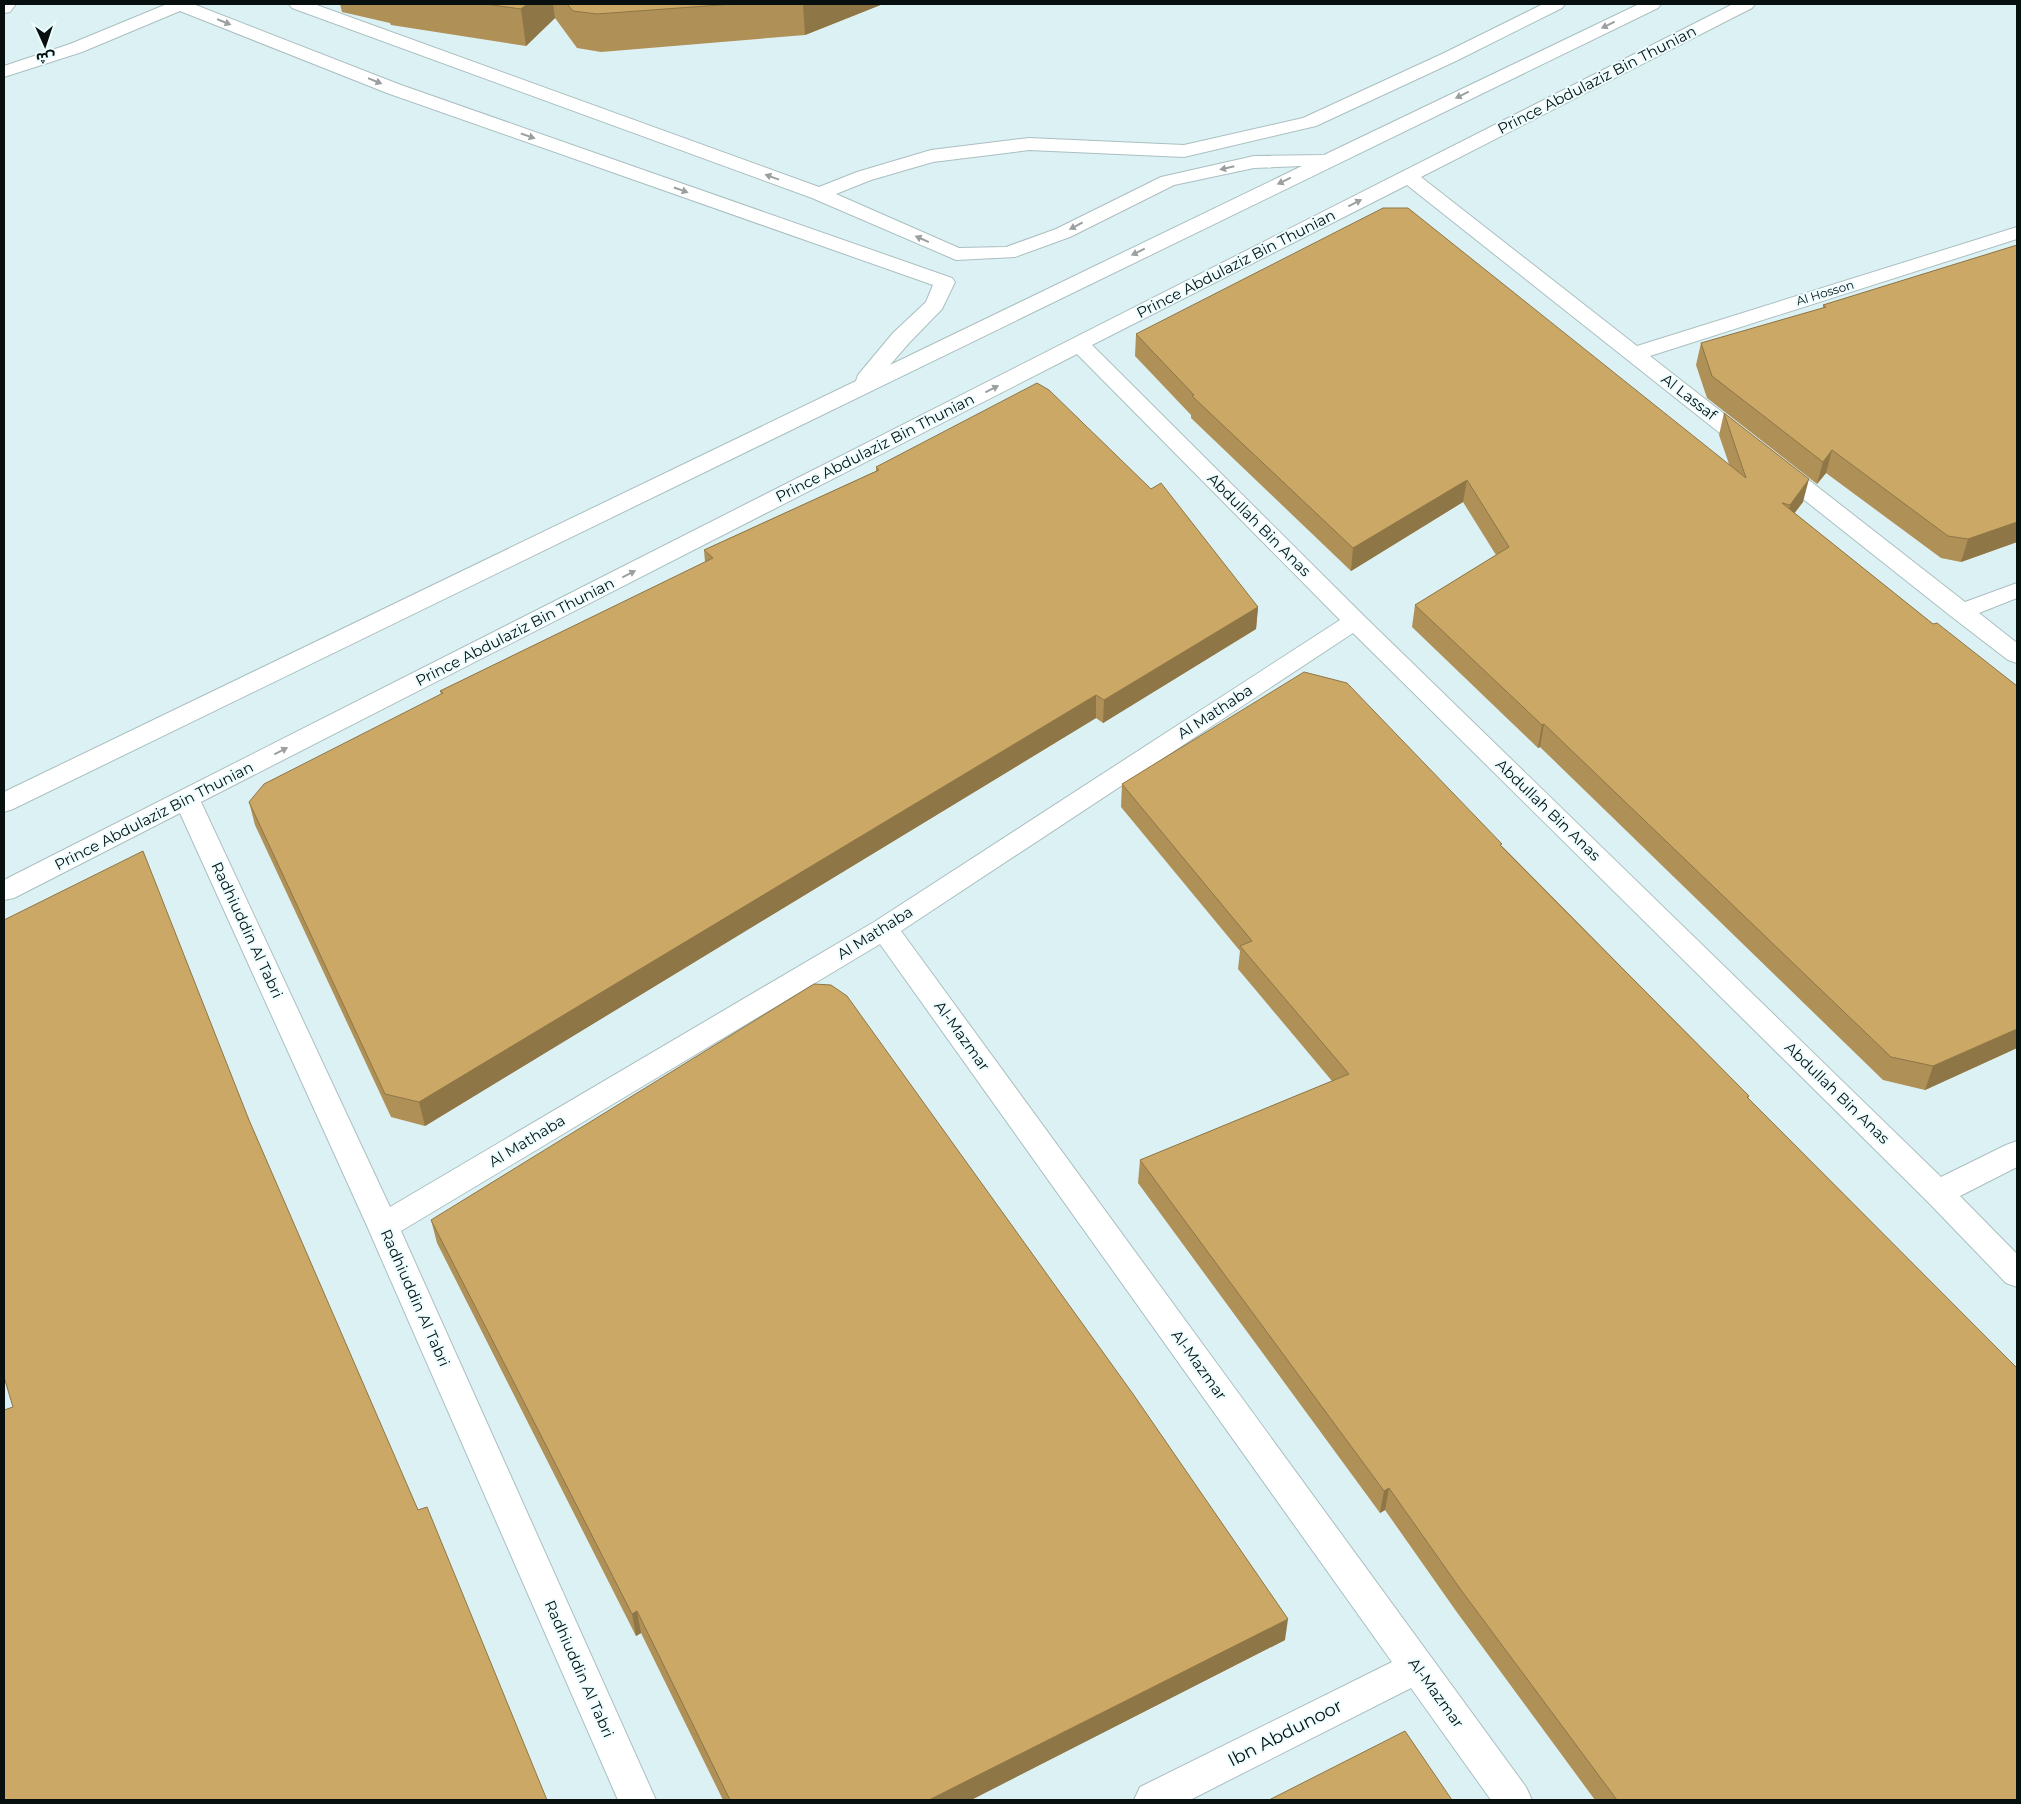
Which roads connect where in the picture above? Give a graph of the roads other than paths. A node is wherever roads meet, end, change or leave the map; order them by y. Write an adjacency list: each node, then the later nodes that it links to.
1 (7, 4): 7 (street)
2 (180, 4): 8 (street); 12 (street, one-way to 12)
3 (298, 4): 11 (street, one-way to 3)
4 (1556, 4): 11 (street)
5 (1652, 4): 9 (street, one-way to 9)
6 (1746, 4): 10 (street, Prince Abdulaziz Bin Thunian)
7 (4, 8)
8 (4, 72)
9 (1328, 160): 11 (street, one-way to 11); 16 (street, one-way to 16)
10 (1408, 176): 14 (street, Prince Abdulaziz Bin Thunian, one-way to 10); 15 (street, Al Lassaf)
11 (811, 191): 12 (street)
12 (746, 213): 16 (street)
13 (2017, 233): 15 (street, Al Hosson)
14 (1079, 344): 19 (street, Abdullah Bin Anas); 21 (street, Prince Abdulaziz Bin Thunian, one-way to 14)
15 (1633, 354): 18 (street, Al Lassaf)
16 (860, 387): 22 (street)
17 (2017, 590): 18 (street)
18 (1961, 612): 20 (street, Al Lassaf)
19 (1355, 621): 24 (street, Al Mathaba); 26 (street, Abdullah Bin Anas)
20 (2017, 655)
21 (187, 799): 23 (street, Prince Abdulaziz Bin Thunian); 27 (street, Radhiuddin Al Tabri)
22 (4, 803)
23 (4, 891)
24 (884, 929): 27 (street, Al Mathaba); 29 (street, Al-Mazmar)
25 (2017, 1153): 26 (street)
26 (1938, 1193): 28 (street, Abdullah Bin Anas)
27 (383, 1226): 30 (street, Radhiuddin Al Tabri)
28 (2017, 1274)
29 (1417, 1667): 31 (street, Ibn Abdunoor); 32 (street, Al-Mazmar)
30 (637, 1800)
31 (1153, 1800)
32 (1513, 1800)

